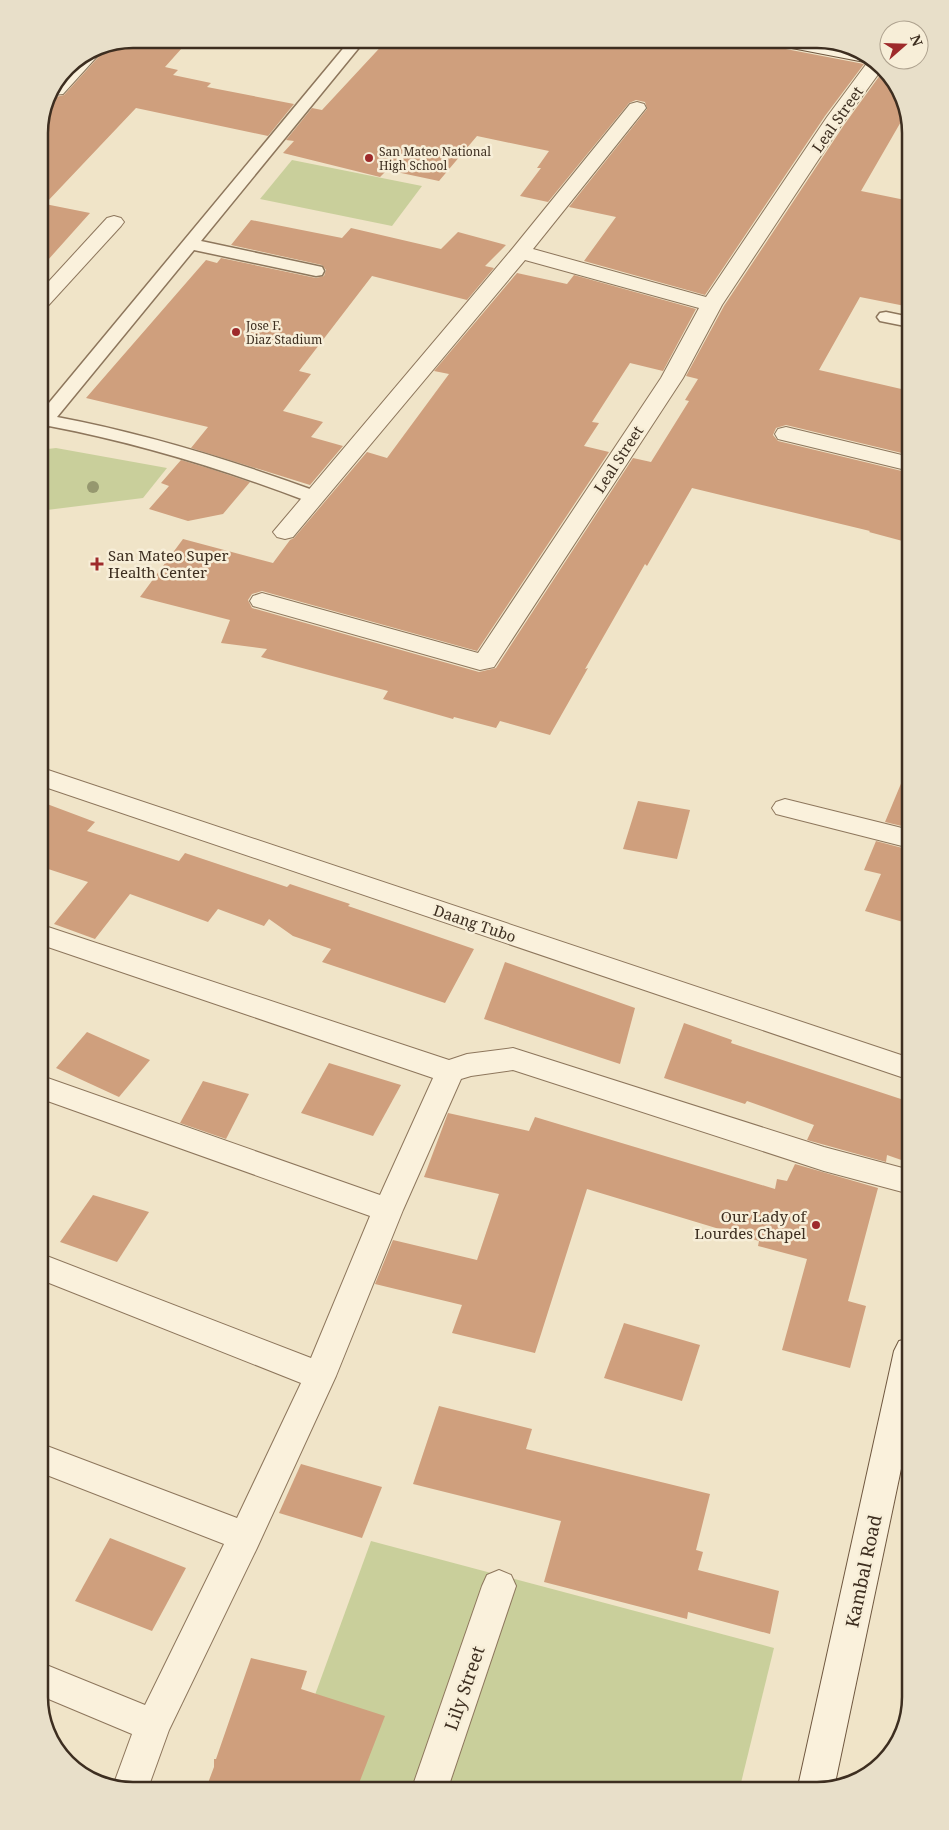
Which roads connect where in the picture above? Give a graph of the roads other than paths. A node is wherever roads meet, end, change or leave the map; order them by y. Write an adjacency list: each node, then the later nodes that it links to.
1 (352, 48): 7 (lane)
2 (820, 48): 3 (street)
3 (845, 52)
4 (872, 69): 11 (street, Leal Street)
5 (637, 108): 8 (street)
6 (114, 222): 10 (street)
7 (191, 244): 9 (lane); 14 (lane)
8 (520, 252): 11 (street); 18 (street)
9 (316, 271)
10 (48, 294)
11 (711, 304): 20 (street, Leal Street)
12 (886, 317): 13 (lane)
13 (902, 320)
14 (48, 417)
15 (48, 425): 18 (lane)
16 (786, 434): 17 (street)
17 (902, 462)
18 (314, 497): 19 (street)
19 (285, 532)
20 (262, 601)
21 (48, 779): 25 (street, Daang Tubo)
22 (785, 808): 23 (street)
23 (902, 837)
24 (48, 937): 26 (street)
25 (902, 1066)
26 (450, 1072): 28 (street); 29 (street)
27 (48, 1089): 29 (street)
28 (902, 1180)
29 (388, 1210): 31 (street)
30 (48, 1270): 31 (street)
31 (320, 1376): 34 (street)
32 (902, 1388): 40 (street, Kambal Road)
33 (48, 1460): 34 (street)
34 (245, 1537): 37 (street)
35 (499, 1586): 39 (street, Lily Street)
36 (48, 1682): 37 (street)
37 (153, 1726): 38 (street)
38 (132, 1782)
39 (432, 1782)
40 (817, 1782)

